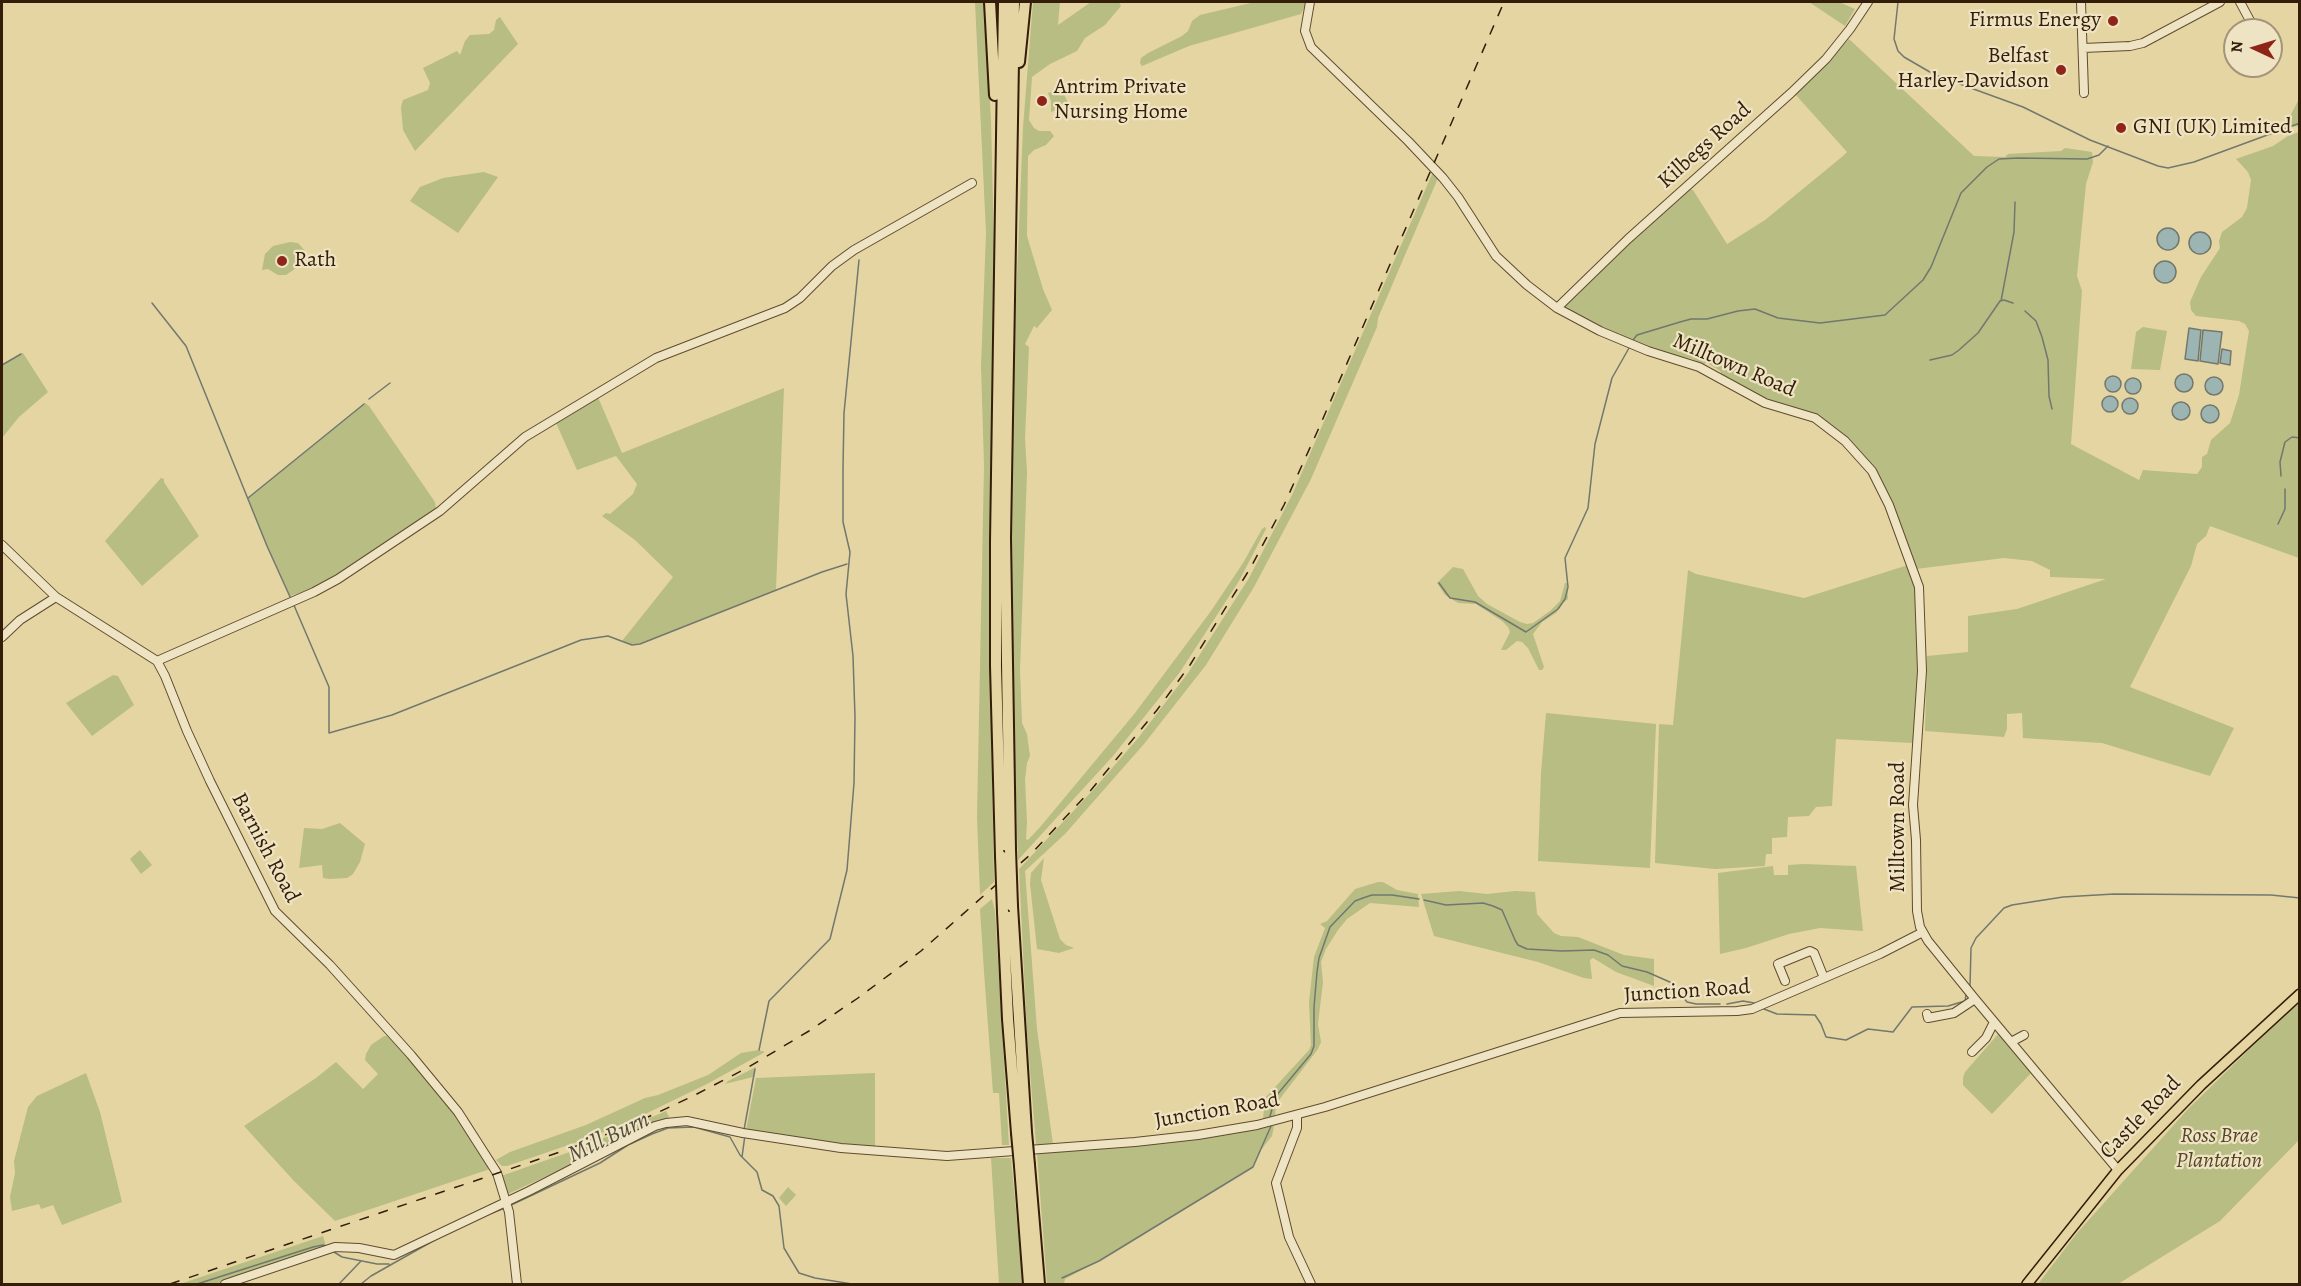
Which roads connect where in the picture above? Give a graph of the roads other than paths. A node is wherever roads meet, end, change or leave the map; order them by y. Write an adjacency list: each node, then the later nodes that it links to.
1 (990, 2): 15 (highway)
2 (1004, 2): 15 (highway)
3 (1014, 2): 14 (highway)
4 (1025, 2): 14 (highway)
5 (1310, 2): 16 (street, Milltown Road)
6 (1868, 2): 16 (street, Kilbegs Road)
7 (2081, 2): 11 (street)
8 (2220, 2): 11 (street)
9 (2240, 2): 10 (street)
10 (2249, 18)
11 (2083, 48): 12 (street)
12 (2084, 93)
13 (972, 183): 20 (street)
14 (1010, 194): 21 (highway)
15 (1000, 248): 21 (highway)
16 (1557, 308): 22 (street, Milltown Road)
17 (2, 545): 18 (street)
18 (56, 597): 19 (street); 20 (street)
19 (2, 637)
20 (157, 661): 35 (street, Barnish Road)
21 (1005, 853): 33 (highway, bridge)
22 (1923, 932): 23 (street, Junction Road); 26 (street, Milltown Road)
23 (1824, 978): 24 (street); 32 (street, Junction Road)
24 (1785, 981)
25 (2300, 994): 34 (main road, Castle Road)
26 (1975, 999): 27 (street); 28 (street, Milltown Road)
27 (1927, 1014)
28 (1994, 1022): 30 (street, Milltown Road); 31 (street)
29 (2024, 1035): 30 (street)
30 (2011, 1042): 34 (street, Milltown Road)
31 (1972, 1052)
32 (1297, 1115): 35 (street, Junction Road); 40 (street)
33 (1024, 1166): 38 (highway); 39 (highway)
34 (2118, 1170): 41 (main road, Castle Road)
35 (508, 1205): 36 (street, Junction Road); 37 (street, Barnish Road)
36 (225, 1284)
37 (517, 1284)
38 (1029, 1284)
39 (1039, 1284)
40 (1311, 1284)
41 (2027, 1284)

